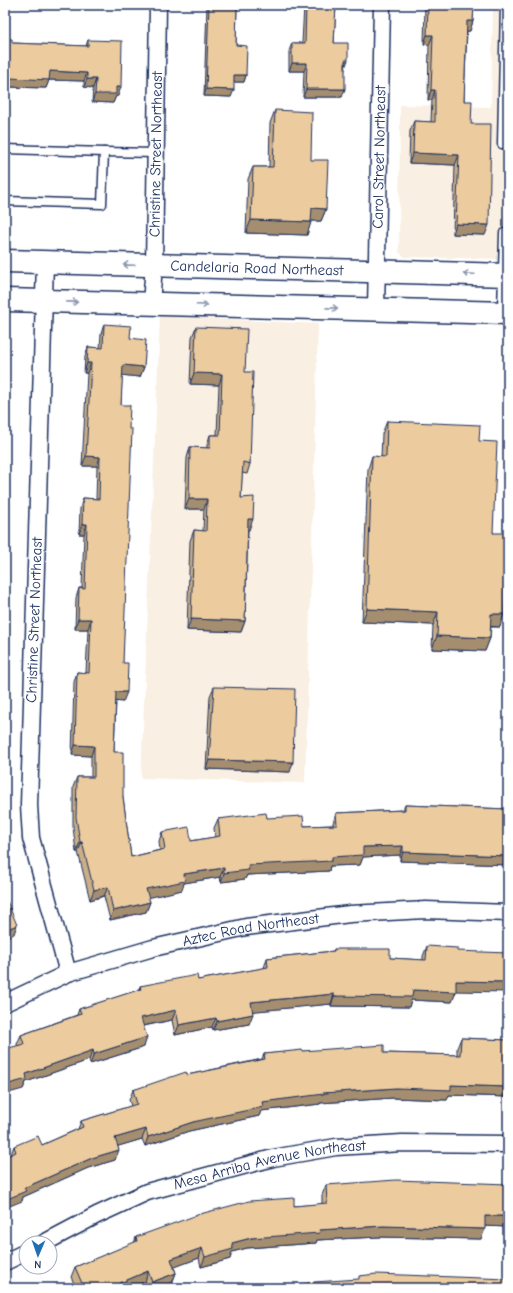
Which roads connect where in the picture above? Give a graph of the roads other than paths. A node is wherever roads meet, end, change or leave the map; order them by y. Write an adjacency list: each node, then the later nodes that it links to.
1 (158, 5): 7 (street, Christine Street Northeast)
2 (382, 5): 13 (street, Carol Street Northeast)
3 (505, 5): 4 (lane)
4 (508, 144)
5 (5, 149): 6 (lane)
6 (104, 152): 7 (lane); 8 (lane)
7 (155, 153): 12 (street, Christine Street Northeast)
8 (5, 201)
9 (508, 233): 14 (lane)
10 (5, 261): 11 (main road, Candelaria Road Northeast)
11 (45, 262): 12 (main road, Candelaria Road Northeast, one-way to 11); 16 (street, Christine Street Northeast)
12 (154, 266): 13 (main road, Candelaria Road Northeast); 17 (street, Christine Street Northeast)
13 (378, 271): 14 (main road, Candelaria Road Northeast, one-way to 13); 18 (street, Carol Street Northeast)
14 (505, 275): 19 (lane)
15 (5, 300): 16 (main road)
16 (44, 301): 17 (main road, one-way to 17); 21 (street, Christine Street Northeast)
17 (151, 303): 18 (main road, one-way to 18)
18 (376, 309): 19 (main road)
19 (505, 313)
20 (508, 913): 21 (street, Aztec Road Northeast)
21 (68, 973): 22 (street, Aztec Road Northeast)
22 (5, 1003)
23 (508, 1144): 24 (street, Mesa Arriba Avenue Northeast)
24 (58, 1236)
25 (18, 1256): 26 (street)
26 (5, 1262)

